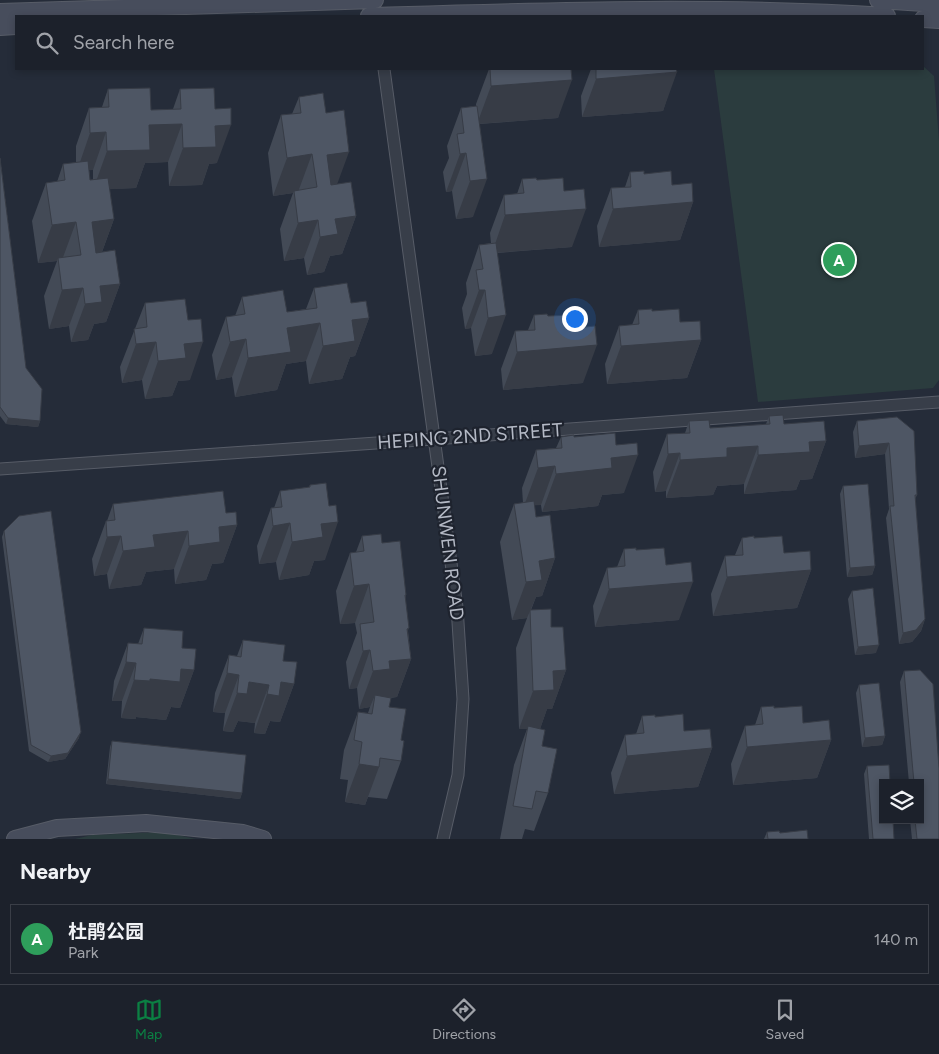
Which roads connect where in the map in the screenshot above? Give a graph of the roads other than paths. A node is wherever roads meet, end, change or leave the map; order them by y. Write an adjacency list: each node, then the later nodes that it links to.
1 (375, 0): 4 (street); 5 (street)
2 (878, 0): 3 (street)
3 (939, 4)
4 (0, 12)
5 (377, 15)
6 (418, 15): 7 (street)
7 (862, 15)
8 (924, 19): 9 (street)
9 (939, 20)
10 (15, 26): 11 (street)
11 (0, 27)
12 (384, 70): 14 (street, SHUNWEN ROAD)
13 (939, 402): 14 (street, HEPING 2ND STREET)
14 (434, 439): 15 (street, HEPING 2ND STREET); 18 (street, SHUNWEN ROAD)
15 (0, 469)
16 (15, 839): 17 (street)
17 (263, 839)
18 (443, 839)

